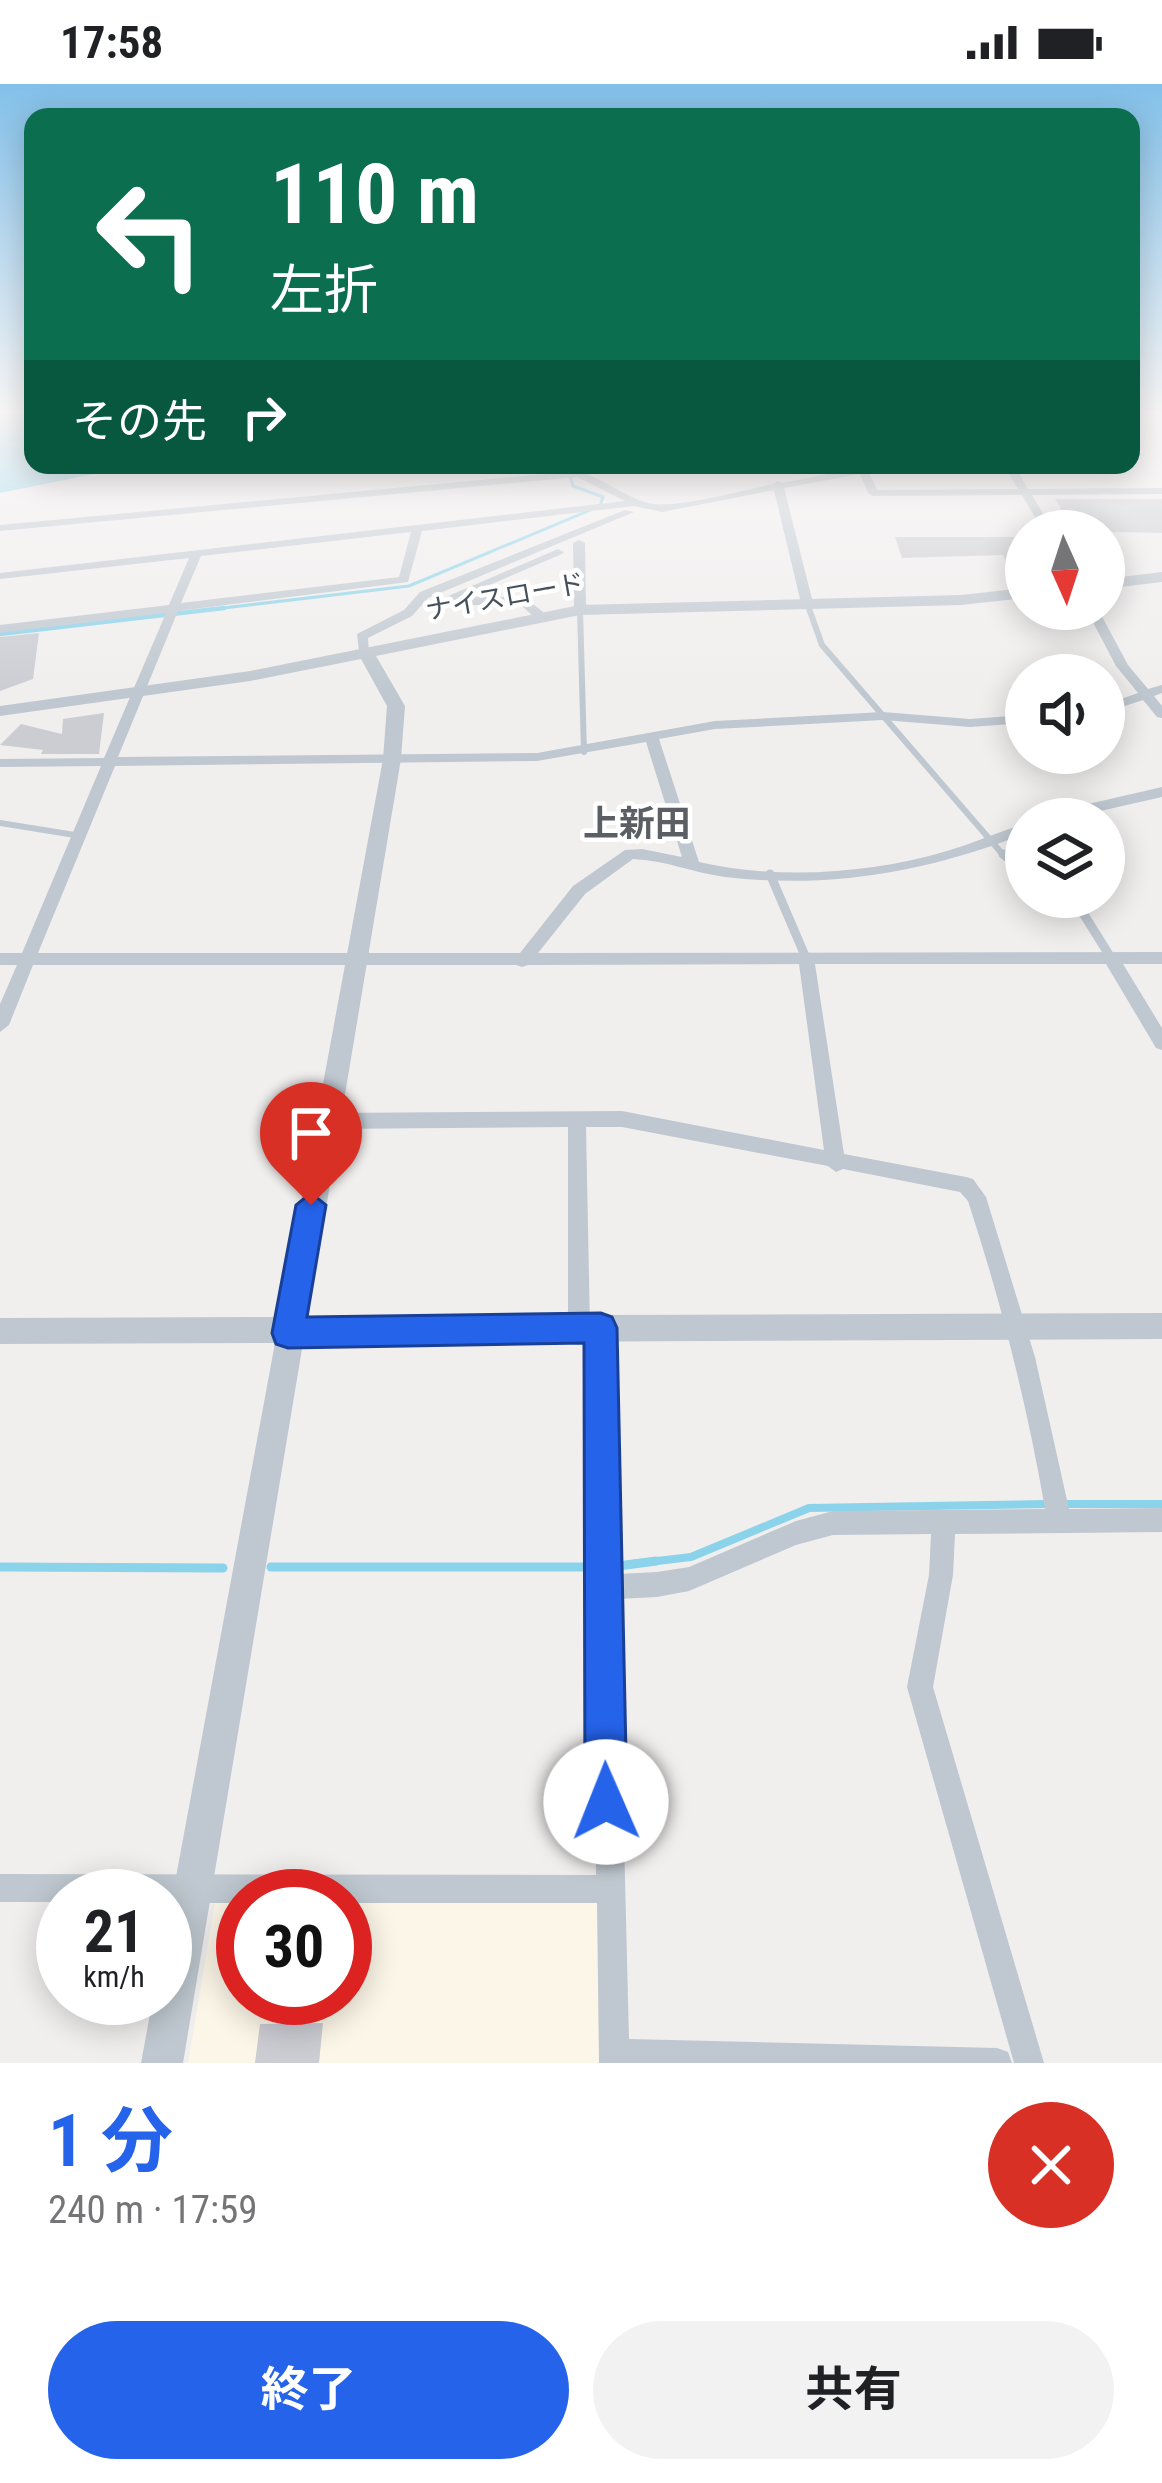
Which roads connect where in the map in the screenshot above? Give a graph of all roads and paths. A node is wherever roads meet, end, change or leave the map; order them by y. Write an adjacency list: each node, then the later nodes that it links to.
1 (231, 506): 8 (street)
2 (631, 506): 9 (street)
3 (634, 506): 20 (street)
4 (639, 506): 7 (street)
5 (670, 506): 7 (street)
6 (783, 506): 17 (street)
7 (662, 508): 10 (street)
8 (0, 528)
9 (417, 529): 11 (street); 18 (street)
10 (580, 543): 16 (street); 19 (street)
11 (196, 554): 12 (street); 18 (street)
12 (0, 576)
13 (1162, 577): 14 (street)
14 (1125, 581)
15 (1005, 595): 17 (street, ナイスロード)
16 (442, 601): 20 (street); 21 (street)
17 (807, 603): 19 (street, ナイスロード); 31 (lane)
18 (174, 607): 22 (street); 26 (street)
19 (580, 610): 21 (street, ナイスロード); 34 (lane)
20 (408, 613): 24 (street)
21 (539, 616): 24 (street, ナイスロード)
22 (0, 629)
23 (1104, 630): 27 (street)
24 (365, 651): 26 (street, ナイスロード); 35 (street)
25 (1162, 689): 27 (street)
26 (136, 695): 29 (street, ナイスロード); 37 (street)
27 (1144, 698): 28 (street); 30 (street)
28 (1125, 703)
29 (0, 711)
30 (1162, 714)
31 (883, 716): 32 (street); 33 (street); 43 (lane)
32 (1005, 720)
33 (651, 736): 34 (street); 45 (street)
34 (584, 752): 35 (street)
35 (392, 759): 37 (street); 53 (street)
36 (0, 763): 37 (street)
37 (113, 763): 42 (street)
38 (1162, 792): 39 (street)
39 (1125, 801)
40 (0, 823): 42 (lane)
41 (1005, 835): 43 (street)
42 (81, 836): 49 (street)
43 (992, 839): 44 (lane); 46 (street)
44 (1005, 852)
45 (692, 864): 46 (street); 54 (street)
46 (770, 874): 50 (lane)
47 (1085, 918): 51 (lane)
48 (0, 958): 49 (street)
49 (28, 958): 53 (street); 55 (street)
50 (806, 958): 51 (street); 54 (street); 59 (street)
51 (1111, 958): 52 (street); 56 (street)
52 (1162, 958)
53 (360, 959): 54 (street); 57 (street)
54 (522, 961)
55 (0, 1025)
56 (1162, 1043)
57 (326, 1120): 58 (street); 64 (street)
58 (577, 1120): 59 (street); 62 (street)
59 (836, 1164): 61 (street)
60 (1162, 1326): 61 (street)
61 (1020, 1327): 62 (street); 65 (street)
62 (590, 1328): 64 (street); 68 (street)
63 (0, 1331): 64 (street)
64 (288, 1333): 69 (street)
65 (1057, 1510): 66 (street); 67 (street)
66 (1162, 1520)
67 (944, 1521): 68 (street); 78 (street)
68 (603, 1574): 73 (street)
69 (192, 1882)
70 (0, 1888): 71 (street)
71 (36, 1888)
72 (192, 1888): 73 (street)
73 (607, 1889): 75 (street)
74 (168, 2025): 76 (street)
75 (614, 2059): 77 (street)
76 (162, 2063)
77 (997, 2063)
78 (1029, 2063)

